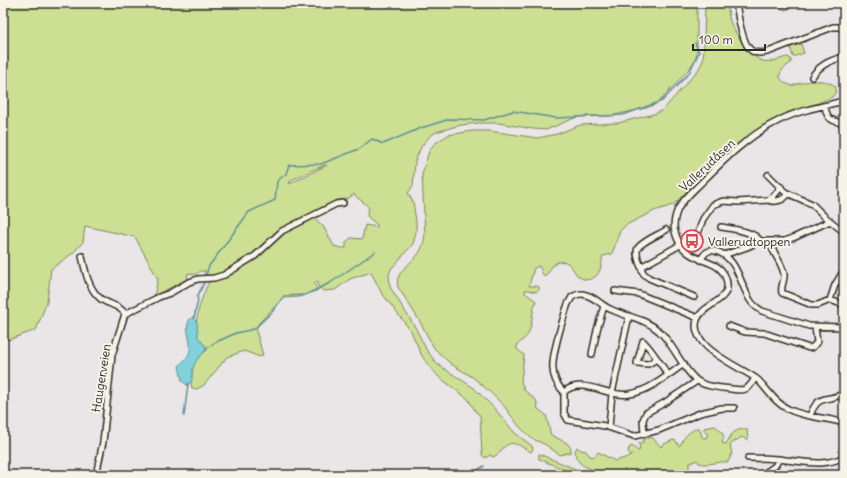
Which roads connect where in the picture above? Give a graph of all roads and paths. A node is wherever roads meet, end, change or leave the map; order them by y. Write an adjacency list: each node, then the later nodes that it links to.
1 (736, 3): 2 (street)
2 (844, 27)
3 (844, 57): 4 (street)
4 (812, 77)
5 (844, 101): 6 (street, Vallerudåsen)
6 (825, 106): 7 (street); 20 (street, Vallerudåsen)
7 (844, 124)
8 (768, 175): 9 (street)
9 (781, 188): 10 (street); 11 (street)
10 (788, 194): 11 (street); 13 (street)
11 (768, 200): 19 (street)
12 (343, 202): 31 (street)
13 (830, 221): 16 (street); 18 (street)
14 (721, 227): 17 (street)
15 (666, 230): 24 (street)
16 (844, 232)
17 (760, 241): 18 (street); 21 (street)
18 (770, 241): 28 (street)
19 (695, 242)
20 (680, 245): 23 (street); 24 (street)
21 (724, 255): 23 (street); 35 (street)
22 (82, 256): 31 (street)
23 (701, 260): 33 (street)
24 (641, 267): 27 (street)
25 (844, 270): 28 (street)
26 (615, 291): 33 (street)
27 (694, 297)
28 (830, 300): 29 (street)
29 (844, 305)
30 (604, 306): 32 (street); 37 (street); 43 (street)
31 (125, 314): 54 (street, Haugerveien)
32 (629, 316): 39 (street); 44 (street)
33 (698, 318): 41 (street)
34 (729, 326): 35 (street)
35 (815, 327): 36 (street)
36 (844, 327)
37 (592, 354)
38 (657, 359): 38 (street); 40 (street)
39 (684, 364): 40 (street); 42 (street)
40 (668, 375): 44 (street)
41 (755, 378): 42 (street); 47 (street)
42 (697, 381): 50 (street)
43 (564, 392): 44 (street); 49 (street)
44 (612, 393): 49 (street)
45 (844, 393): 47 (street)
46 (734, 408): 50 (street)
47 (810, 416): 48 (street)
48 (844, 423)
49 (609, 427): 50 (street)
50 (644, 434)
51 (844, 457): 53 (street)
52 (748, 458): 53 (street)
53 (779, 459): 55 (street)
54 (96, 475)
55 (762, 475)

